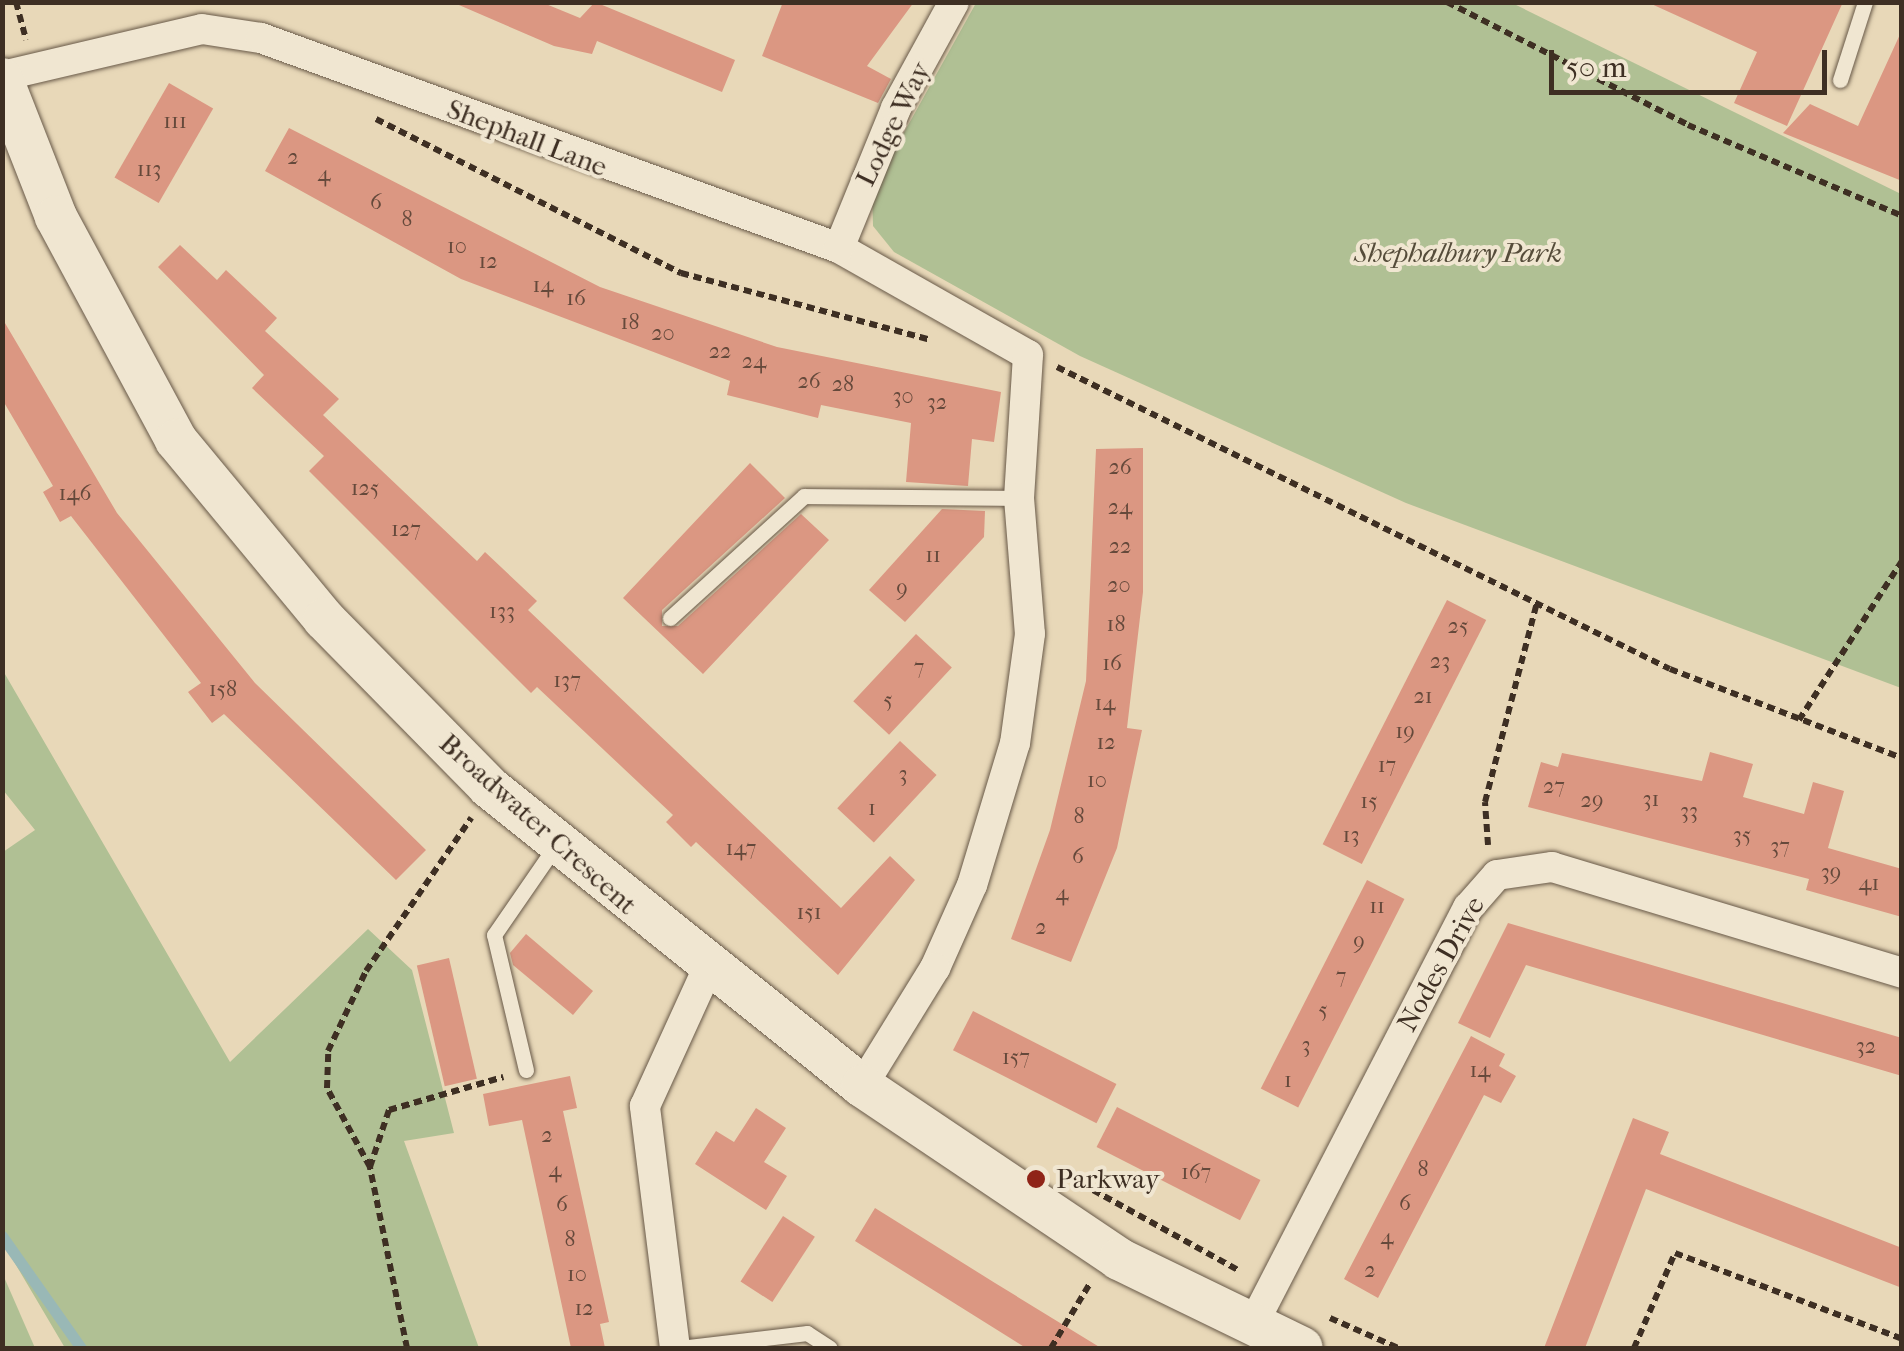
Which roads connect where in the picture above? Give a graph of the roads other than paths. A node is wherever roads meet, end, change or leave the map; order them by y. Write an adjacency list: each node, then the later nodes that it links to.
1 (954, 2): 6 (street, Lodge Way)
2 (1865, 2): 5 (lane)
3 (203, 16): 4 (street, Shephall Lane); 6 (street, Shephall Lane)
4 (15, 74): 9 (street, Broadwater Crescent)
5 (1840, 80)
6 (838, 248): 7 (street, Shephall Lane)
7 (1019, 498): 8 (lane); 13 (street)
8 (670, 618)
9 (556, 846): 10 (street, Broadwater Crescent); 12 (lane)
10 (708, 970): 13 (street, Broadwater Crescent); 15 (street)
11 (1902, 973): 14 (street, Nodes Drive)
12 (526, 1070)
13 (862, 1086): 14 (street, Broadwater Crescent)
14 (1261, 1309): 17 (street, Broadwater Crescent)
15 (677, 1348): 16 (lane)
16 (830, 1348)
17 (1302, 1348)

